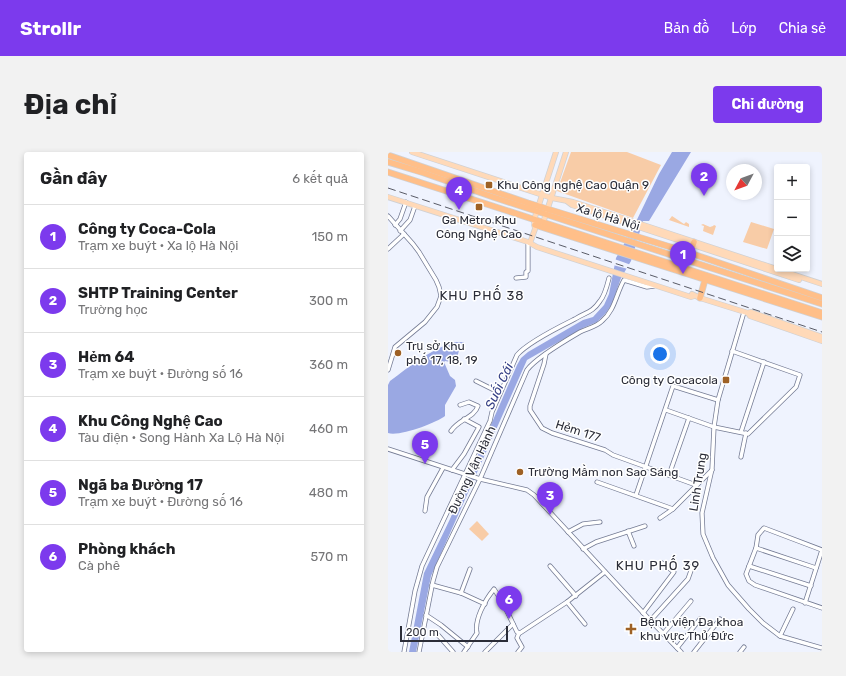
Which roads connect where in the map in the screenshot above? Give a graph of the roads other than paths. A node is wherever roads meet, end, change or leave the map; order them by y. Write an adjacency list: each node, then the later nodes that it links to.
1 (412, 152): 9 (main road)
2 (555, 152): 9 (main road)
3 (568, 152): 11 (main road)
4 (388, 155): 6 (highway, Xa lộ Hà Nội)
5 (388, 162): 8 (highway, Xa lộ Hà Nội)
6 (435, 171): 8 (highway); 14 (highway, Xa lộ Hà Nội)
7 (388, 172): 20 (highway, Xa lộ Hà Nội)
8 (421, 172): 14 (highway, Xa lộ Hà Nội)
9 (542, 195): 11 (main road); 14 (main road)
10 (388, 197): 12 (main road)
11 (552, 198): 15 (main road); 24 (main road)
12 (406, 202): 13 (main road); 19 (street)
13 (416, 206): 21 (street); 23 (main road)
14 (538, 209): 15 (highway, Xa lộ Hà Nội); 20 (main road)
15 (547, 212): 16 (highway, Xa lộ Hà Nội); 18 (highway, Xa lộ Hà Nội); 20 (main road)
16 (557, 212): 18 (highway); 26 (highway, Xa lộ Hà Nội)
17 (388, 216): 19 (street)
18 (565, 221): 37 (highway, Xa lộ Hà Nội)
19 (395, 225): 21 (street)
20 (537, 225): 23 (main road); 28 (highway, Xa lộ Hà Nội)
21 (400, 231): 22 (street)
22 (404, 234): 25 (street); 46 (street)
23 (529, 242): 27 (main road); 29 (street)
24 (693, 244): 26 (highway); 31 (main road); 33 (main road)
25 (388, 249)
26 (690, 253): 36 (highway, Xa lộ Hà Nội)
27 (633, 277): 32 (main road); 34 (main road)
28 (706, 277): 35 (highway); 39 (highway, Xa lộ Hà Nội); 40 (highway, Xa lộ Hà Nội)
29 (516, 278)
30 (609, 278): 48 (street, Đường Vận Hành)
31 (822, 284)
32 (656, 286): 34 (main road); 44 (street, Đường Vận Hành)
33 (822, 288)
34 (694, 296): 35 (main road)
35 (700, 298): 38 (main road)
36 (822, 298)
37 (822, 304)
38 (746, 312): 41 (main road); 42 (main road); 43 (street, Linh Trung)
39 (822, 313)
40 (822, 317)
41 (822, 337)
42 (822, 341)
43 (732, 351): 45 (street); 49 (street, Linh Trung)
44 (546, 354): 60 (street, Hẻm 177); 66 (street, Đường Vận Hành)
45 (764, 362): 56 (street); 57 (street)
46 (388, 370)
47 (476, 381): 48 (street)
48 (500, 393): 64 (street, Đường Vận Hành)
49 (718, 400): 51 (street); 54 (street, Linh Trung)
50 (460, 405): 53 (street)
51 (666, 410): 52 (street); 60 (street)
52 (689, 418): 54 (street); 65 (street)
53 (464, 420): 55 (street); 63 (street)
54 (714, 427): 56 (street); 62 (street, Linh Trung)
55 (451, 431)
56 (741, 432): 57 (street)
57 (746, 433): 59 (street)
58 (388, 449): 61 (street)
59 (741, 457)
60 (646, 466): 65 (street, Hẻm 177); 69 (street)
61 (444, 468): 63 (street); 71 (street)
62 (712, 469): 68 (street); 108 (street, Linh Trung)
63 (452, 470): 64 (street)
64 (466, 474): 66 (street); 115 (street, Đường Vận Hành)
65 (669, 475): 68 (street, Hẻm 177)
66 (478, 479): 76 (street); 88 (street, Đường Vận Hành)
67 (597, 482): 69 (street)
68 (696, 485): 70 (street)
69 (636, 495): 70 (street)
70 (673, 509): 72 (street)
71 (425, 511)
72 (660, 518)
73 (600, 522): 76 (street)
74 (645, 526): 75 (street)
75 (628, 531): 77 (street); 79 (street)
76 (568, 532): 79 (street)
77 (634, 546)
78 (756, 548): 83 (street); 84 (street); 84 (street)
79 (583, 549): 87 (street)
80 (662, 563): 98 (street)
81 (693, 565): 102 (street)
82 (550, 566): 91 (street)
83 (749, 566): 89 (street); 94 (street)
84 (817, 567): 85 (street); 89 (street)
85 (822, 567)
86 (470, 569): 90 (street)
87 (605, 572): 91 (street); 98 (street)
88 (432, 585): 90 (street); 99 (street, Đường Vận Hành)
89 (811, 586): 94 (street)
90 (461, 593): 95 (street)
91 (576, 596): 93 (street)
92 (691, 600): 106 (street)
93 (567, 602): 104 (street); 105 (street)
94 (806, 603): 96 (street)
95 (485, 604): 103 (street); 109 (street)
96 (822, 608)
97 (793, 610): 108 (street)
98 (643, 614): 102 (street)
99 (426, 615): 109 (street); 114 (street, Đường Vận Hành)
100 (700, 619): 112 (street)
101 (720, 619): 123 (street)
102 (650, 621): 106 (street)
103 (513, 624): 105 (street); 119 (street)
104 (585, 624)
105 (519, 633): 110 (street)
106 (663, 634): 112 (street)
107 (438, 635): 117 (street)
108 (780, 636): 113 (street, Linh Trung)
109 (468, 647): 118 (street)
110 (522, 647): 120 (street); 121 (street)
111 (744, 647): 124 (street)
112 (677, 648): 122 (street)
113 (822, 648)
114 (420, 650): 116 (street)
115 (404, 652)
116 (424, 652)
117 (453, 652)
118 (464, 652)
119 (485, 652)
120 (518, 652)
121 (524, 652)
122 (681, 652)
123 (694, 652)
124 (740, 652)

